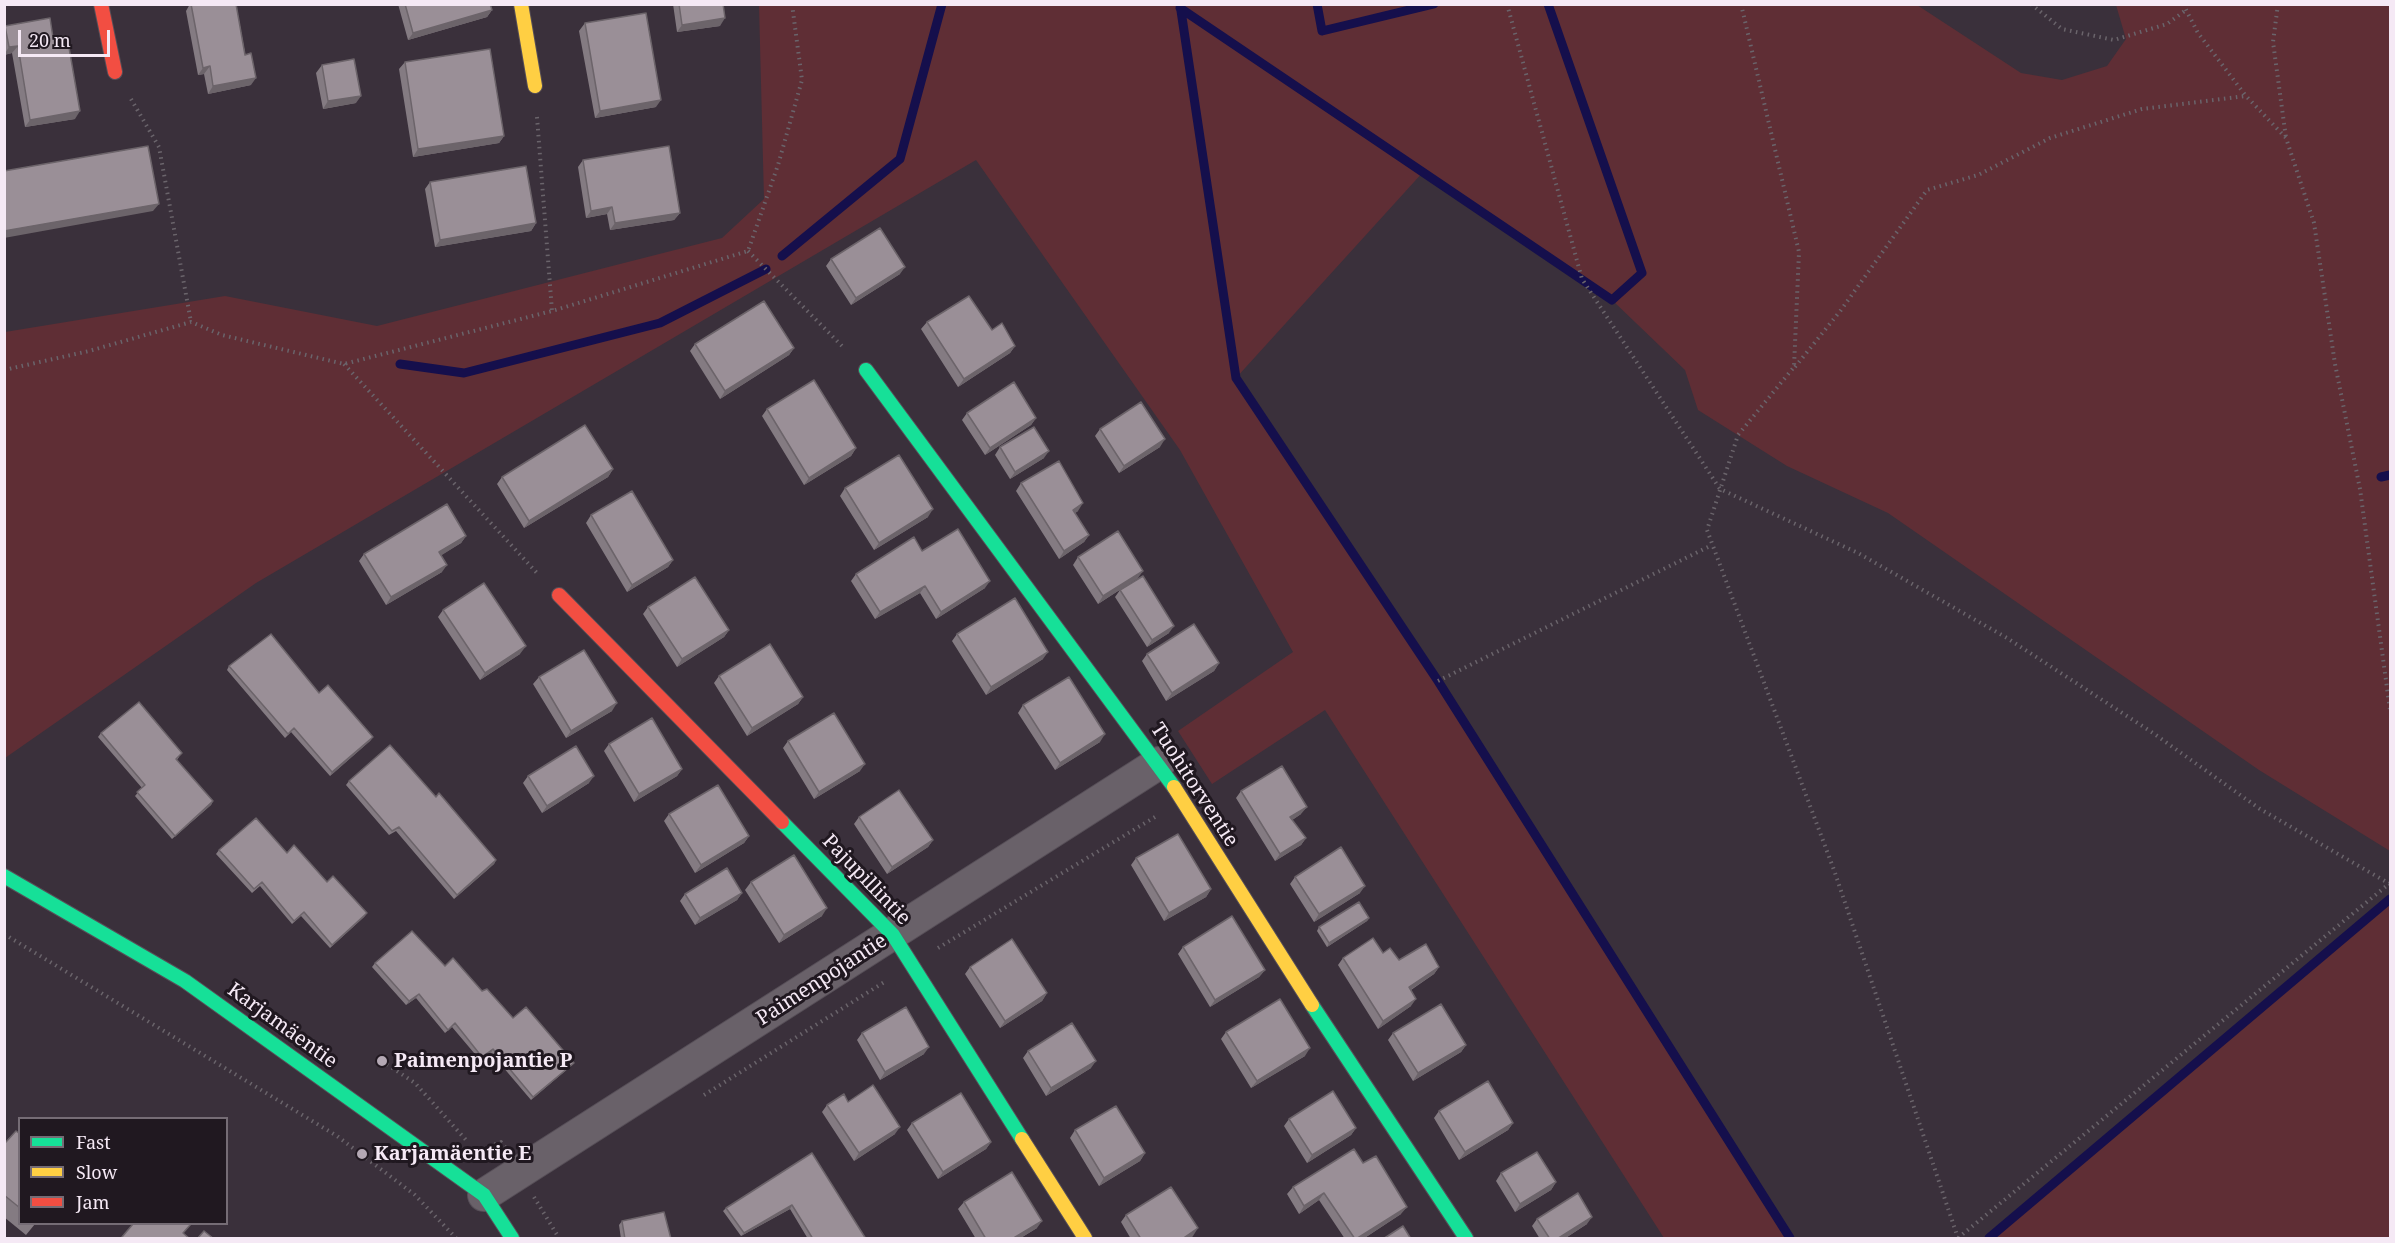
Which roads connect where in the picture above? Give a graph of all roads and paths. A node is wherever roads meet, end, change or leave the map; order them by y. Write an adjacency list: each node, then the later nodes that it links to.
1 (101, 4): 10 (street)
2 (521, 4): 11 (street)
3 (792, 4): 14 (path)
4 (1507, 4): 21 (path)
5 (1741, 4): 18 (path)
6 (2031, 4): 9 (path)
7 (2183, 4): 9 (path)
8 (2278, 4): 13 (path)
9 (2186, 10): 12 (path)
10 (115, 72): 16 (path)
11 (535, 86): 15 (path)
12 (2246, 96): 13 (path); 18 (path)
13 (2286, 138): 25 (path)
14 (748, 251): 15 (path); 20 (path)
15 (552, 311): 17 (path)
16 (191, 322): 17 (path); 19 (path)
17 (344, 364): 23 (path)
18 (1794, 367): 21 (path)
19 (4, 370)
20 (866, 370): 26 (street, Tuohitorventie)
21 (1720, 489): 22 (path); 29 (path)
22 (1712, 545): 24 (path); 40 (path)
23 (559, 595): 31 (street, Pajupillintie)
24 (1438, 681)
25 (2391, 710)
26 (1159, 763): 27 (street, Tuohitorventie); 31 (street, Paimenpojantie)
27 (1182, 802): 32 (path); 45 (street, Tuohitorventie)
28 (4, 876): 37 (street, Karjamäentie)
29 (2390, 884): 40 (path)
30 (4, 934): 41 (path)
31 (893, 934): 32 (street, Pajupillintie); 35 (street, Paimenpojantie)
32 (913, 964): 34 (path); 44 (street, Pajupillintie)
33 (382, 1061): 35 (path)
34 (694, 1101)
35 (522, 1171): 37 (street, Paimenpojantie); 38 (path)
36 (545, 1194): 38 (path)
37 (484, 1195): 39 (street, Karjamäentie)
38 (535, 1200): 39 (path); 43 (path)
39 (502, 1224): 42 (street, Karjamäentie)
40 (1958, 1238)
41 (456, 1239)
42 (512, 1239)
43 (559, 1239)
44 (1085, 1239)
45 (1466, 1239)

